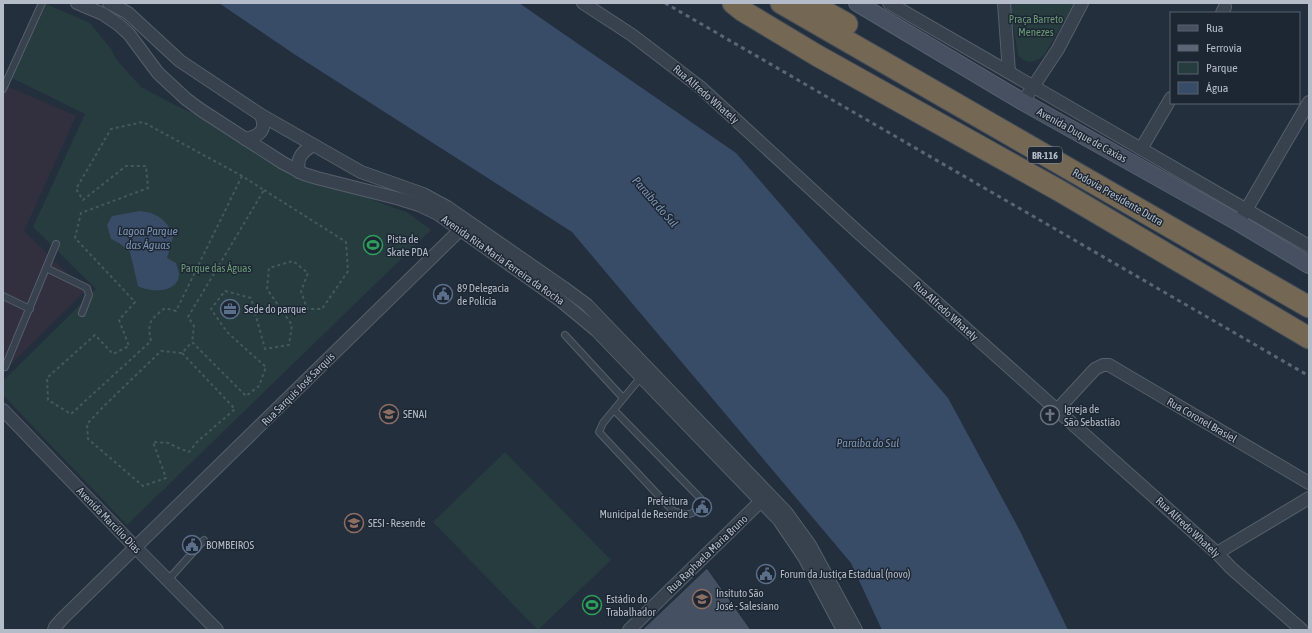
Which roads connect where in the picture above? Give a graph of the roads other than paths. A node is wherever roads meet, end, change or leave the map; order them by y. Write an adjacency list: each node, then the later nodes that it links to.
1 (42, 3): 16 (lane)
2 (77, 3): 21 (street, Avenida Rita Maria Ferreira da Rocha)
3 (109, 3): 20 (street, Avenida Rita Maria Ferreira da Rocha)
4 (583, 3): 47 (street, Rua Alfredo Whately)
5 (733, 3): 25 (highway)
6 (780, 3): 26 (highway, Rodovia Presidente Dutra / BR-116)
7 (810, 3): 34 (highway, Rodovia Presidente Dutra / BR-116)
8 (857, 3): 14 (street, Avenida Duque de Caxias)
9 (889, 3): 12 (street, Avenida Duque de Caxias)
10 (1004, 3): 13 (street)
11 (1082, 3): 15 (street)
12 (994, 63): 13 (street, Avenida Duque de Caxias); 14 (street)
13 (1009, 72): 15 (street, Avenida Duque de Caxias)
14 (986, 80): 18 (street, Avenida Duque de Caxias)
15 (1033, 85): 18 (street); 23 (street, Avenida Duque de Caxias)
16 (3, 90)
17 (1170, 100): 23 (street)
18 (1023, 102): 27 (street, Avenida Duque de Caxias)
19 (1309, 102): 27 (street)
20 (260, 115): 21 (street); 22 (street, Avenida Rita Maria Ferreira da Rocha)
21 (245, 139): 24 (street, Avenida Rita Maria Ferreira da Rocha)
22 (313, 145): 24 (street); 50 (street, Avenida Rita Maria Ferreira da Rocha)
23 (1141, 149): 27 (street, Avenida Duque de Caxias)
24 (299, 172): 28 (street, Avenida Rita Maria Ferreira da Rocha)
25 (1060, 191): 26 (highway); 33 (highway)
26 (1122, 198): 37 (highway, Rodovia Presidente Dutra / BR-116)
27 (1242, 217): 30 (street, Avenida Duque de Caxias); 31 (street, Avenida Duque de Caxias)
28 (460, 230): 43 (street, Avenida Rita Maria Ferreira da Rocha); 52 (street, Rua Sarquis José Sarquis)
29 (56, 244): 32 (lane)
30 (1309, 246)
31 (1309, 265)
32 (46, 268): 38 (lane); 39 (lane)
33 (1200, 274): 36 (street); 41 (highway)
34 (1309, 293)
35 (3, 296): 38 (lane)
36 (1216, 297)
37 (1309, 307)
38 (30, 309): 42 (lane)
39 (82, 313)
40 (565, 335): 44 (lane)
41 (1309, 338)
42 (5, 367)
43 (641, 376): 44 (lane); 50 (street, Avenida Rita Maria Ferreira da Rocha)
44 (622, 398): 46 (lane)
45 (3, 410): 52 (street, Avenida Marcílio Dias)
46 (614, 410): 46 (lane)
47 (1057, 410): 48 (street, Rua Coronel Brasiel); 53 (street, Rua Alfredo Whately)
48 (1309, 483)
49 (1309, 498): 53 (street)
50 (765, 499): 57 (street, Rua Raphaela Maria Bruno); 58 (street, Avenida Rita Maria Ferreira da Rocha); 59 (street, Avenida Rita Maria Ferreira da Rocha)
51 (204, 540): 54 (lane)
52 (136, 548): 54 (street, Avenida Marcílio Dias); 55 (street, Rua Sarquis José Sarquis)
53 (1217, 553): 60 (street, Rua Alfredo Whately)
54 (168, 580): 56 (street, Avenida Marcílio Dias)
55 (56, 629)
56 (217, 630)
57 (629, 630)
58 (843, 630)
59 (856, 630)
60 (1302, 630)

